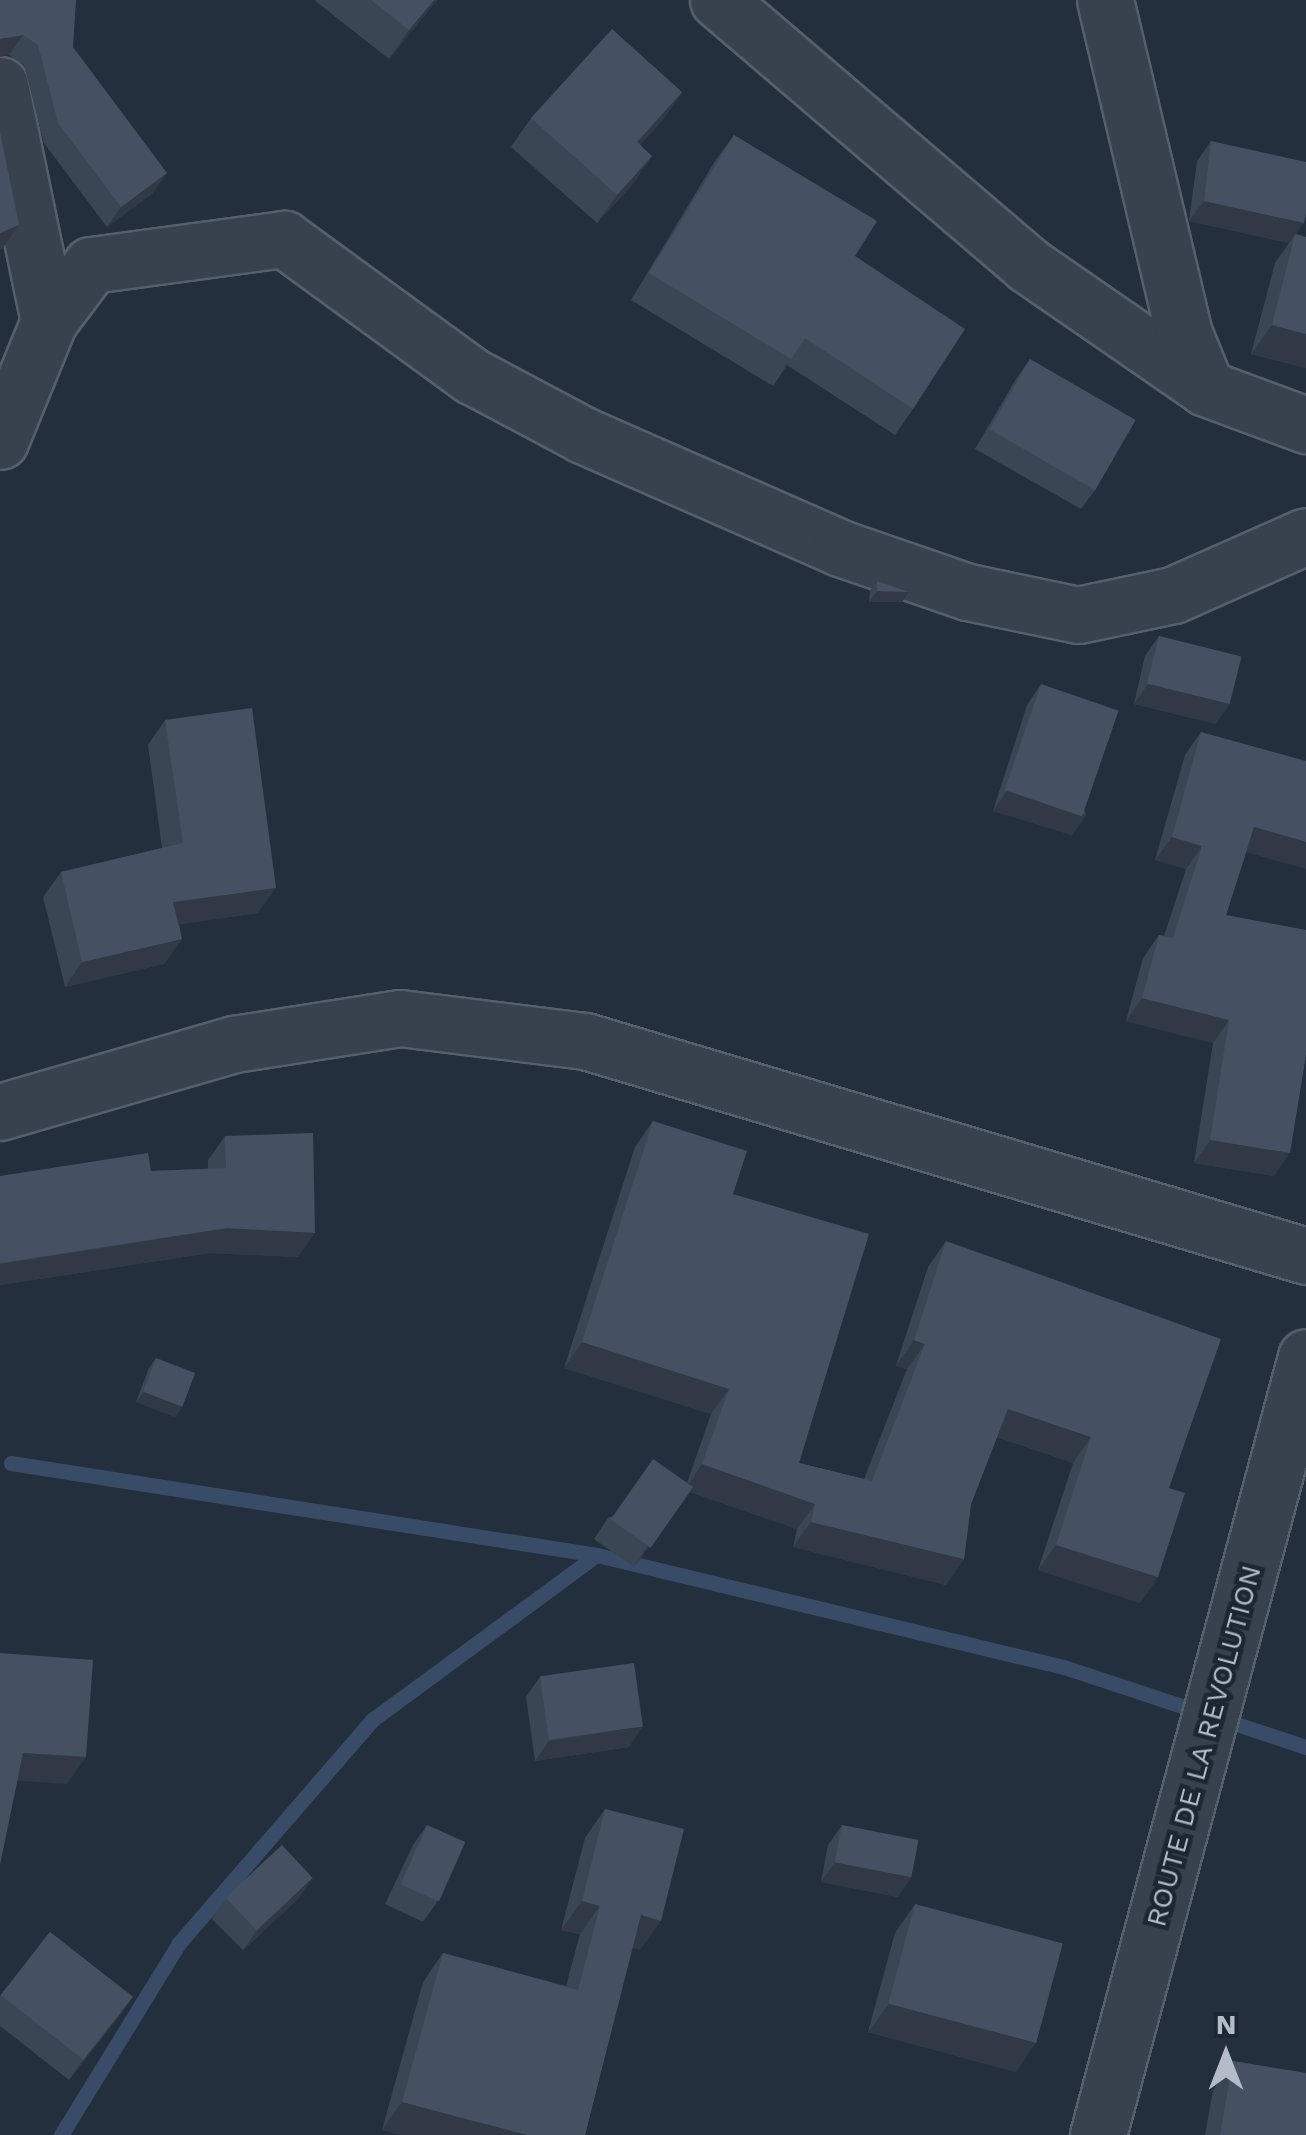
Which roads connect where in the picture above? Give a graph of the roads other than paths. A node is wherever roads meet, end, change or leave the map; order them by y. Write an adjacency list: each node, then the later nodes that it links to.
1 (718, 0): 5 (street)
2 (1105, 0): 5 (street)
3 (0, 85): 4 (street)
4 (48, 320): 7 (street); 8 (street)
5 (1206, 388): 6 (street)
6 (1306, 425)
7 (0, 440)
8 (1306, 536)
9 (0, 1112): 10 (street)
10 (1306, 1256)
11 (1306, 1357): 12 (street, ROUTE DE LA REVOLUTION)
12 (1098, 2135)

